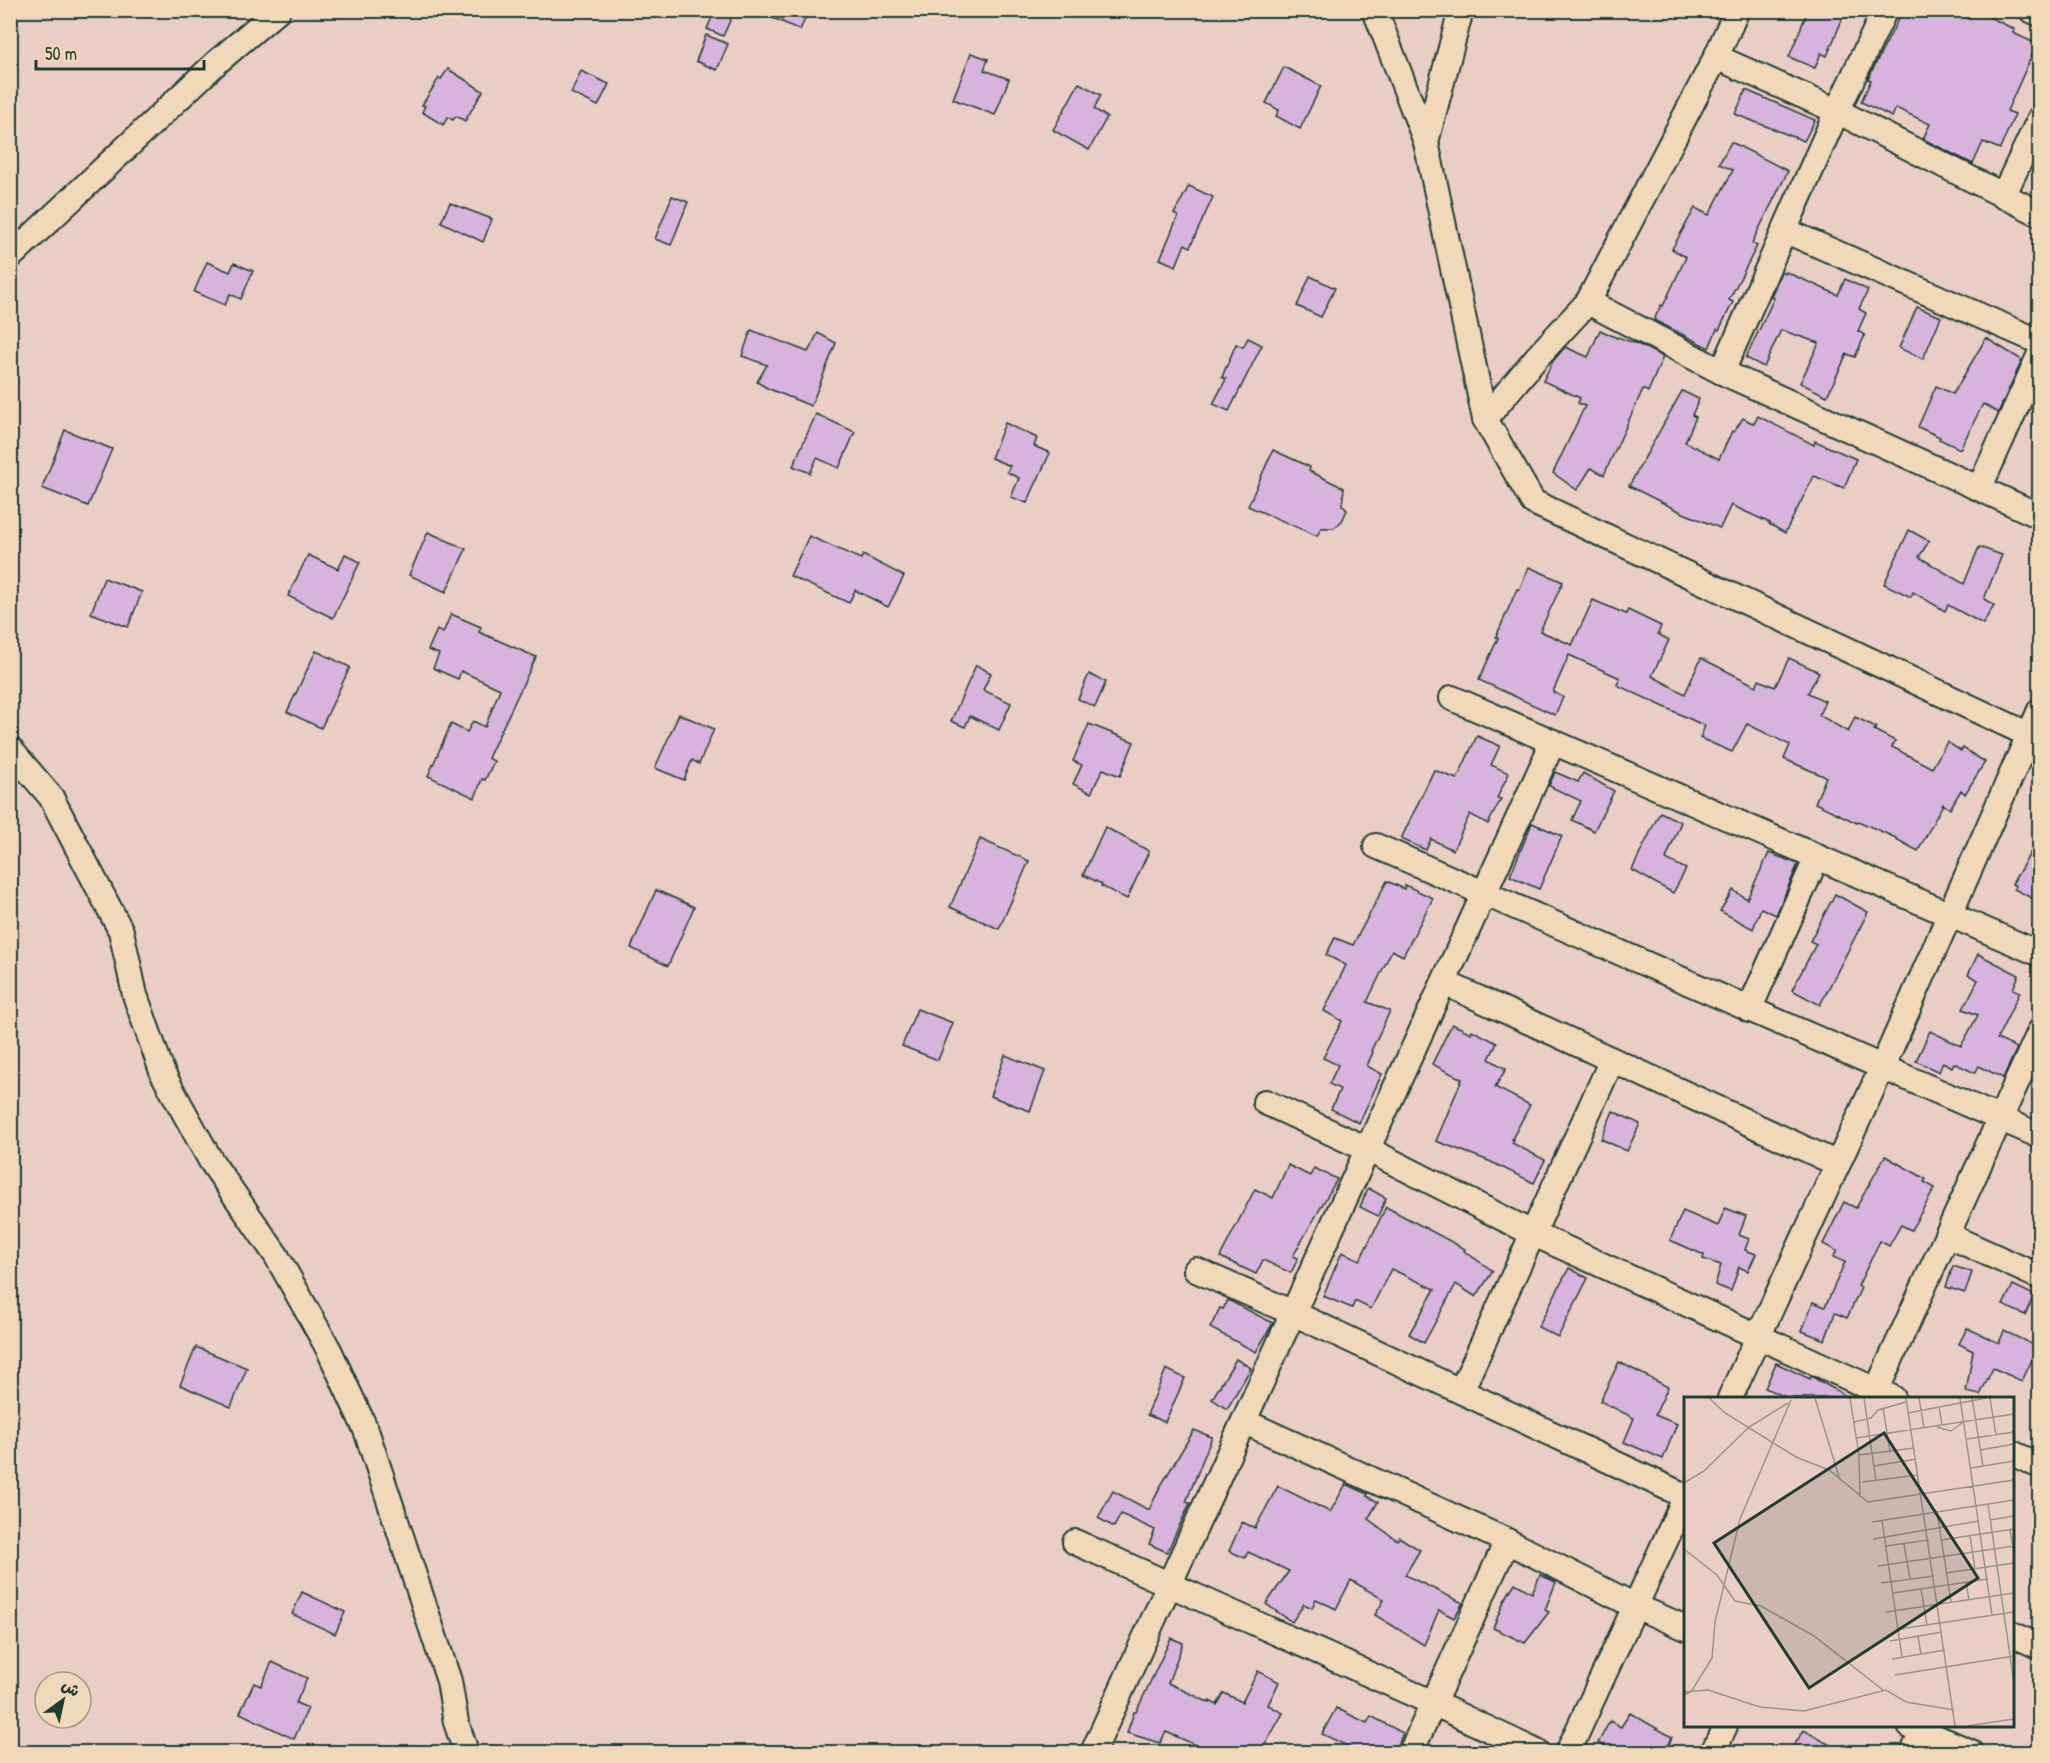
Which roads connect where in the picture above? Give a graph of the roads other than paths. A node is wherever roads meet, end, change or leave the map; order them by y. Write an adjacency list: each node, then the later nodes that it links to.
1 (278, 10): 15 (street)
2 (1373, 10): 11 (street)
3 (1461, 10): 11 (street)
4 (1737, 10): 8 (street)
5 (1886, 10): 9 (street)
6 (2031, 10): 7 (street)
7 (2040, 14)
8 (1716, 57): 9 (street); 16 (street)
9 (1837, 111): 12 (street); 14 (street)
10 (2040, 118): 12 (street)
11 (1426, 142): 20 (street)
12 (2003, 196): 13 (street)
13 (2040, 214)
14 (1786, 231): 17 (street); 19 (street)
15 (10, 257)
16 (1588, 302): 19 (street); 20 (street)
17 (2040, 342)
18 (2040, 354): 21 (street)
19 (1722, 372): 21 (street)
20 (1485, 419): 25 (street)
21 (1980, 487): 22 (street)
22 (2040, 516)
23 (1452, 698): 26 (street)
24 (2040, 710): 25 (street)
25 (2034, 737): 31 (street)
26 (1553, 742): 29 (street); 30 (street)
27 (10, 749): 67 (street)
28 (1376, 846): 30 (street)
29 (1817, 857): 31 (street); 34 (street)
30 (1485, 894): 33 (street); 34 (street)
31 (1950, 916): 32 (street); 37 (street)
32 (2040, 954)
33 (1445, 983): 36 (street); 41 (street)
34 (1749, 1010): 37 (street)
35 (2040, 1031): 39 (street)
36 (1612, 1060): 42 (street); 43 (street)
37 (1882, 1068): 39 (street); 42 (street)
38 (1265, 1102): 41 (street)
39 (2001, 1119): 40 (street); 44 (street)
40 (2040, 1136)
41 (1369, 1150): 43 (street); 47 (street)
42 (1838, 1164): 48 (street)
43 (1534, 1234): 48 (street); 49 (street)
44 (1947, 1235): 46 (street); 50 (street)
45 (1196, 1270): 47 (street)
46 (2040, 1277)
47 (1293, 1313): 49 (street); 52 (street)
48 (1758, 1338): 50 (street); 51 (street)
49 (1461, 1391): 55 (street)
50 (1881, 1396)
51 (1730, 1397)
52 (1245, 1422): 57 (street); 59 (street)
53 (2014, 1453): 54 (street)
54 (2040, 1466)
55 (1684, 1496)
56 (1684, 1498): 60 (street)
57 (1507, 1541): 60 (street); 64 (street)
58 (1075, 1542): 59 (street)
59 (1168, 1585): 64 (street); 68 (street)
60 (1635, 1606): 61 (street); 71 (street)
61 (1684, 1627)
62 (2014, 1634): 63 (street)
63 (2040, 1647)
64 (1433, 1703): 69 (street); 70 (street)
65 (1724, 1727): 72 (street)
66 (1915, 1736): 73 (street)
67 (466, 1752)
68 (1093, 1752)
69 (1411, 1752)
70 (1537, 1752)
71 (1568, 1752)
72 (1713, 1752)
73 (1971, 1752)

